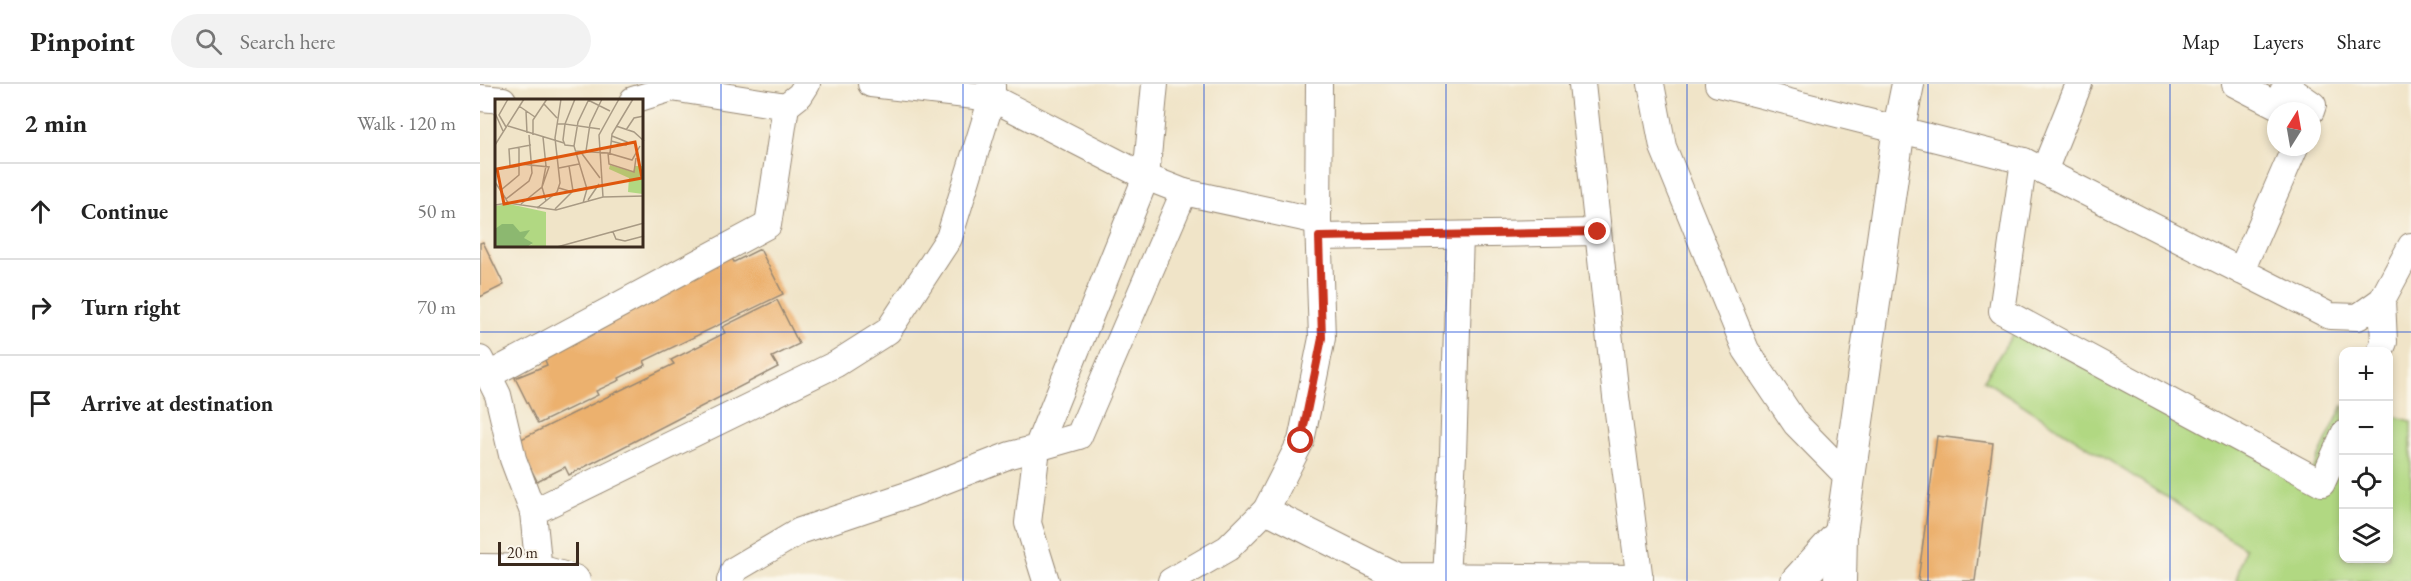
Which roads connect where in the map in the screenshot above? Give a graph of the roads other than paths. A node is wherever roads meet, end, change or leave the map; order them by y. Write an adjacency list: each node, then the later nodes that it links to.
1 (807, 84): 18 (street)
2 (871, 84): 13 (street)
3 (1155, 84): 22 (street)
4 (1319, 84): 24 (street)
5 (1582, 84): 25 (street)
6 (1651, 84): 34 (street)
7 (1908, 84): 19 (street)
8 (2079, 84): 21 (street)
9 (2235, 84): 11 (street)
10 (1726, 85): 19 (street)
11 (2286, 85): 17 (street)
12 (672, 86): 16 (street); 18 (street)
13 (992, 91): 22 (street); 36 (street)
14 (480, 98): 15 (street)
15 (495, 99)
16 (636, 99)
17 (2309, 102)
18 (786, 106): 31 (street)
19 (1899, 128): 21 (street); 34 (street)
20 (2291, 156): 28 (street)
21 (2034, 166): 28 (street); 32 (street)
22 (1146, 177): 23 (street); 33 (street)
23 (1184, 192): 24 (street); 33 (street)
24 (1318, 229): 26 (street); 35 (street)
25 (1598, 232): 26 (street); 41 (street)
26 (1460, 235): 40 (street)
27 (2411, 246): 29 (street)
28 (2241, 271): 29 (street)
29 (2382, 300): 30 (street)
30 (2382, 347)
31 (484, 367): 36 (street)
32 (2339, 443)
33 (1037, 448): 43 (street); 44 (street)
34 (1849, 478): 37 (street)
35 (1266, 510): 40 (street); 45 (street)
36 (532, 512): 39 (street)
37 (1841, 534): 46 (street); 47 (street)
38 (480, 570): 39 (street)
39 (539, 571): 42 (street)
40 (1443, 579): 41 (street)
41 (1640, 579)
42 (574, 581)
43 (730, 581)
44 (1046, 581)
45 (1171, 581)
46 (1797, 581)
47 (1840, 581)

